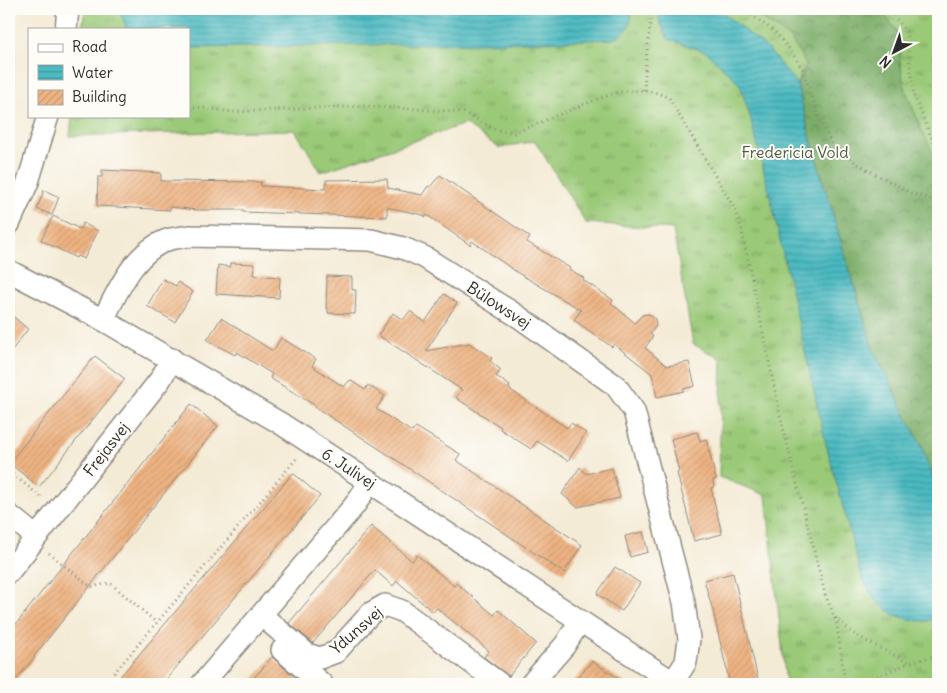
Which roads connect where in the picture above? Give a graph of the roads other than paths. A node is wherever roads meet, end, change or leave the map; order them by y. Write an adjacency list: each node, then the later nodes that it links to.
1 (68, 9): 2 (street)
2 (66, 28)
3 (47, 118): 4 (street)
4 (9, 224)
5 (9, 271): 6 (street, 6. Julivej)
6 (103, 320): 7 (street, 6. Julivej); 14 (street, Bülowsvej)
7 (172, 359): 8 (street, 6. Julivej); 10 (street, Frejasvej)
8 (370, 482): 12 (street); 13 (street, 6. Julivej)
9 (9, 515): 10 (street)
10 (36, 537): 11 (street, Frejasvej)
11 (9, 572)
12 (257, 620): 15 (street); 16 (street); 17 (street, Ydunsvej)
13 (580, 621): 14 (street, 6. Julivej); 18 (street)
14 (675, 683)
15 (202, 684)
16 (322, 684)
17 (500, 684)
18 (530, 684)

